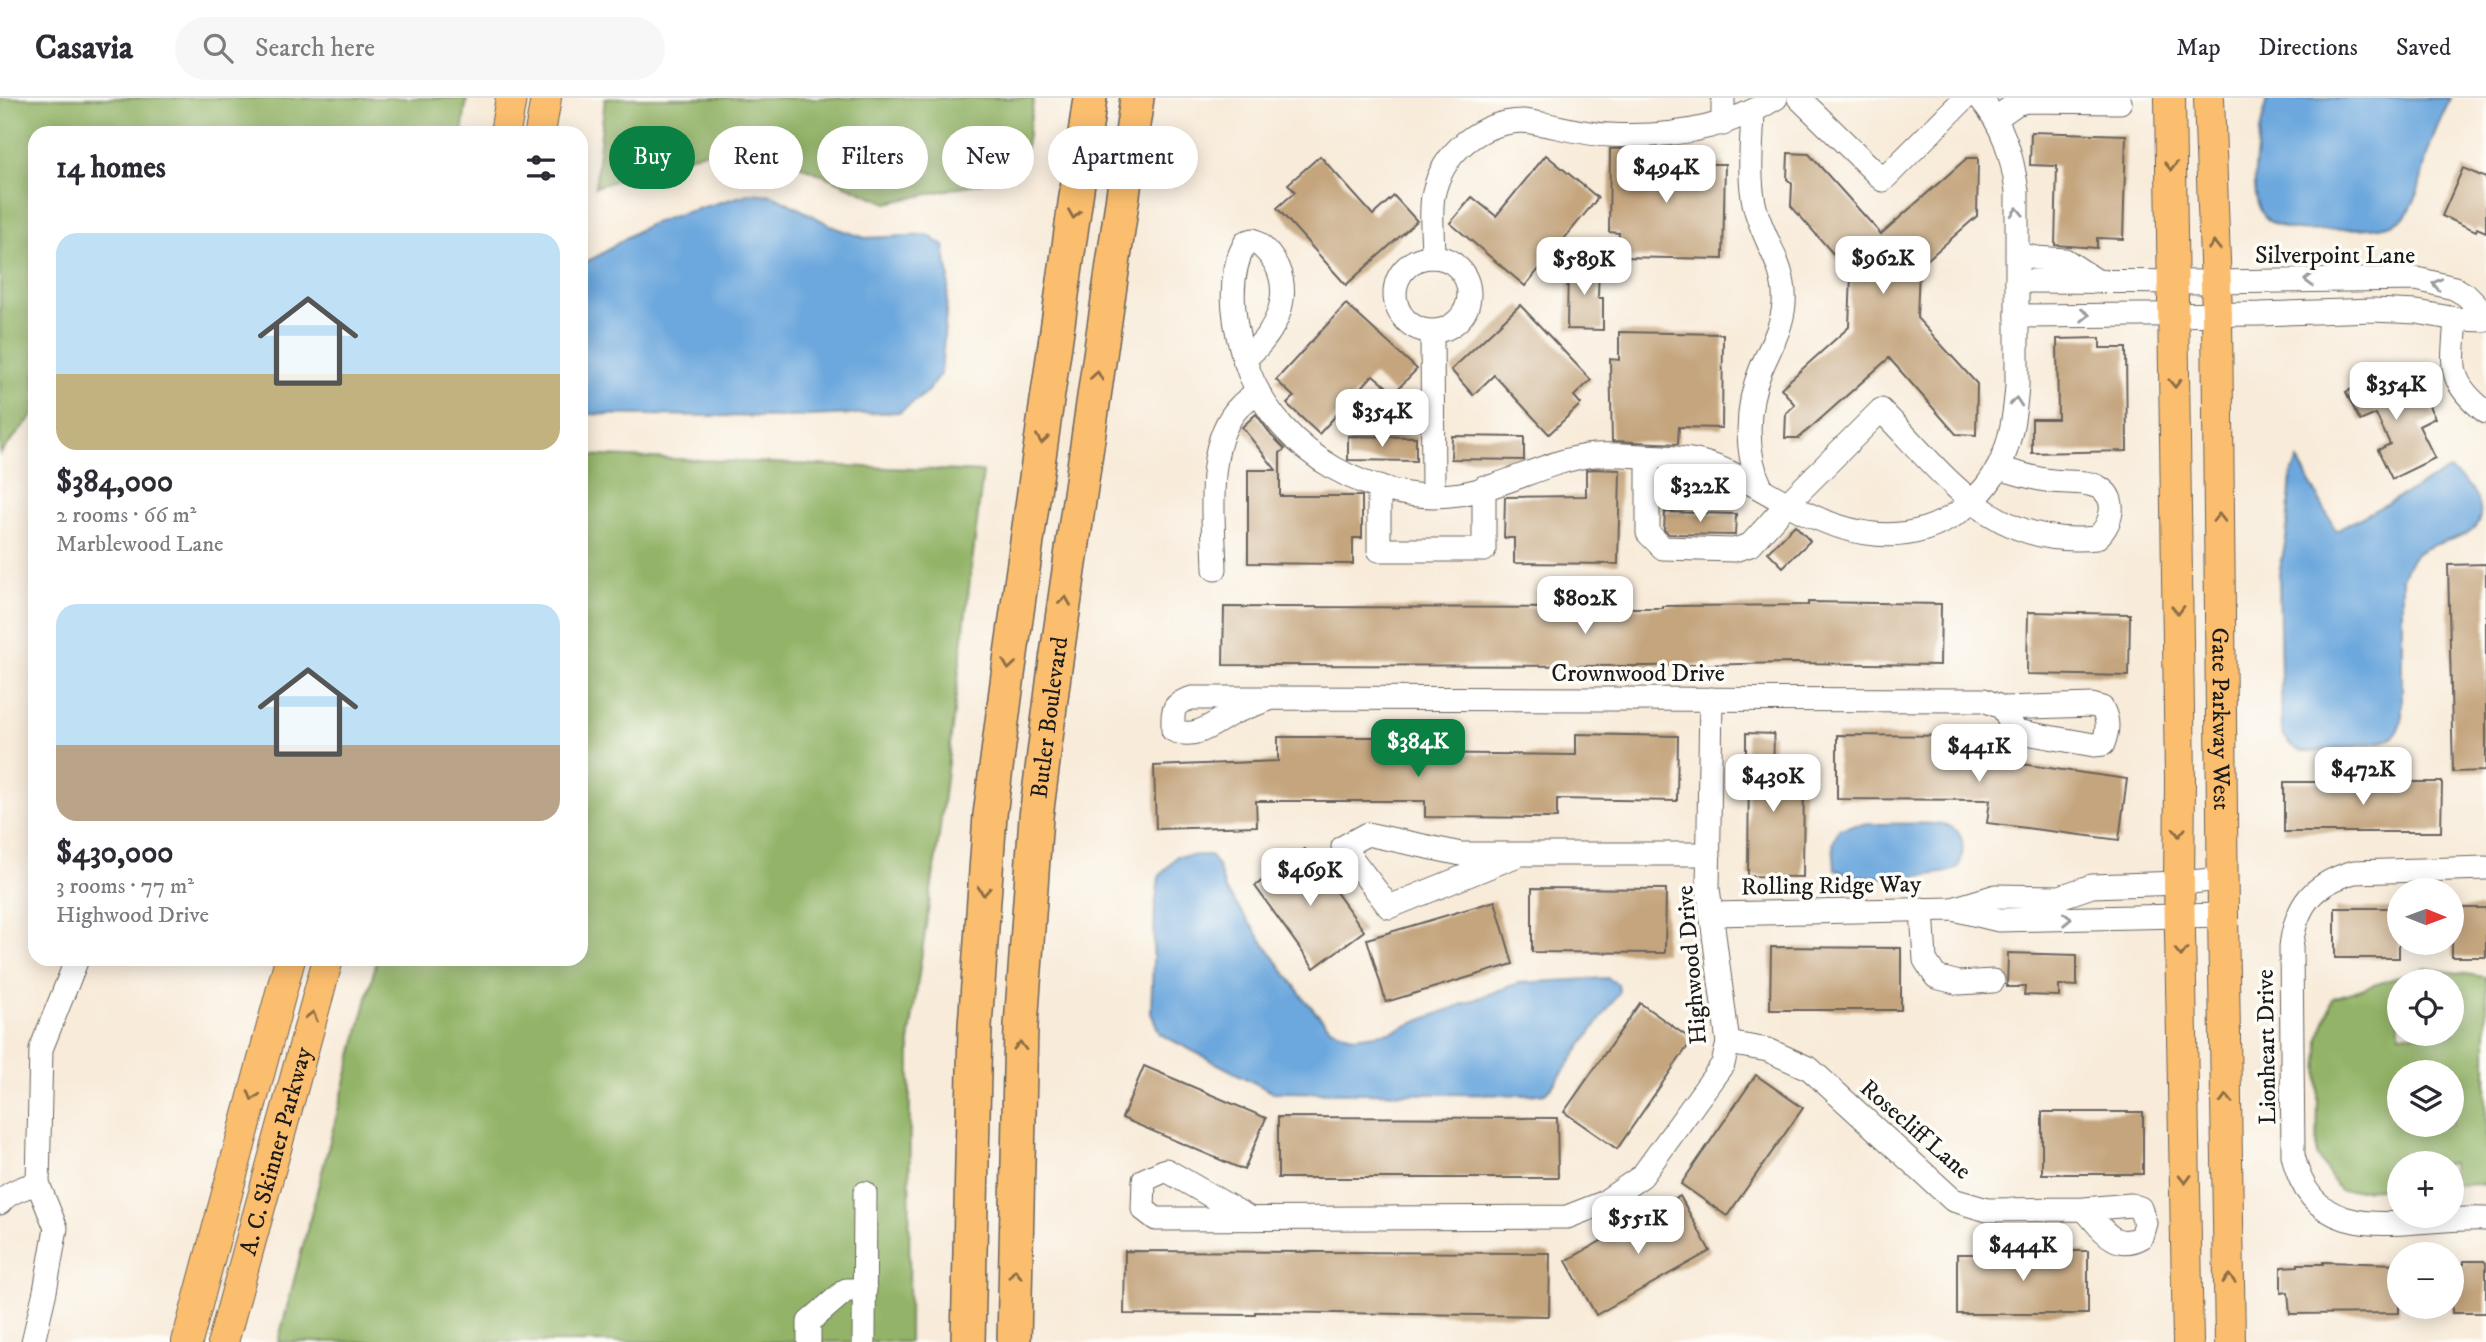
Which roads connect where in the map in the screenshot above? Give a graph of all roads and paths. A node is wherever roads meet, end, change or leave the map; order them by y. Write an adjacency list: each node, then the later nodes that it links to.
1 (511, 98): 16 (main road)
2 (546, 98): 17 (main road)
3 (1090, 98): 72 (highway, Butler Boulevard, one-way to 72)
4 (1137, 98): 73 (highway, Butler Boulevard, one-way to 4)
5 (1723, 98): 15 (street)
6 (1776, 98): 13 (street)
7 (1799, 98): 8 (street)
8 (1965, 98)
9 (1980, 98): 14 (street)
10 (2170, 98): 22 (main road, Gate Parkway West, one-way to 22)
11 (2210, 98): 23 (main road, Gate Parkway West, one-way to 11)
12 (2120, 102): 14 (street)
13 (1752, 112): 15 (street); 37 (street)
14 (1996, 118): 18 (street, one-way to 14)
15 (1723, 124): 19 (street)
16 (506, 126)
17 (541, 126)
18 (2018, 254): 20 (street); 21 (street)
19 (1433, 257): 29 (street); 29 (street)
20 (2017, 281): 21 (street, Silverpoint Lane); 26 (street)
21 (2097, 281): 22 (street, Silverpoint Lane)
22 (2173, 282): 23 (street, Silverpoint Lane); 24 (main road, Gate Parkway West)
23 (2216, 282): 25 (main road, Gate Parkway West); 27 (street, Silverpoint Lane, one-way to 23)
24 (2174, 314): 25 (street, Silverpoint Lane); 26 (street, Silverpoint Lane, one-way to 24); 49 (main road, Gate Parkway West, one-way to 49)
25 (2217, 314): 28 (street, Silverpoint Lane); 48 (main road, Gate Parkway West, one-way to 25)
26 (2017, 316): 34 (street, one-way to 26)
27 (2486, 318): 28 (street, Silverpoint Lane)
28 (2456, 319): 32 (street)
29 (1432, 332): 38 (street)
30 (1244, 359): 31 (street)
31 (1258, 391): 35 (street); 41 (street)
32 (2486, 412)
33 (1648, 457): 36 (street); 37 (street); 40 (street)
34 (1999, 467): 39 (street); 39 (street)
35 (1379, 487): 36 (street); 38 (street)
36 (1484, 487): 38 (street)
37 (1762, 489): 40 (street)
38 (1433, 495)
39 (1971, 503): 40 (street); 40 (street)
40 (1787, 504)
41 (1215, 569)
42 (1272, 698): 43 (street, Crownwood Drive)
43 (1711, 699): 44 (street, Crownwood Drive); 45 (street, Highwood Drive)
44 (2003, 708)
45 (1709, 854): 46 (street); 52 (street, Highwood Drive)
46 (1518, 855): 46 (street)
47 (2486, 869): 65 (street, Lionheart Drive)
48 (2223, 879): 49 (street); 53 (main road, Gate Parkway West)
49 (2179, 883): 51 (street, Rolling Ridge Way); 54 (main road, Gate Parkway West)
50 (1922, 909): 51 (street, Rolling Ridge Way); 52 (street, Rolling Ridge Way); 58 (street)
51 (1953, 909): 54 (street, Rolling Ridge Way, one-way to 54)
52 (1711, 914): 59 (street, Highwood Drive)
53 (2223, 915): 54 (street, Rolling Ridge Way); 75 (main road, Gate Parkway West, one-way to 53)
54 (2180, 917): 74 (main road, Gate Parkway West, one-way to 74)
55 (73, 966): 60 (street)
56 (288, 966): 68 (main road, A. C. Skinner Parkway, one-way to 68)
57 (326, 966): 69 (main road, A. C. Skinner Parkway, one-way to 57)
58 (1993, 981)
59 (1728, 1043): 63 (street, Rosecliff Lane); 64 (street, Highwood Drive)
60 (38, 1184): 62 (street); 67 (street)
61 (865, 1193): 66 (street)
62 (0, 1203)
63 (2084, 1209)
64 (1251, 1219)
65 (2486, 1219)
66 (864, 1290): 70 (street); 71 (street)
67 (33, 1342)
68 (187, 1342)
69 (223, 1342)
70 (808, 1342)
71 (864, 1342)
72 (968, 1342)
73 (1014, 1342)
74 (2188, 1342)
75 (2230, 1342)

